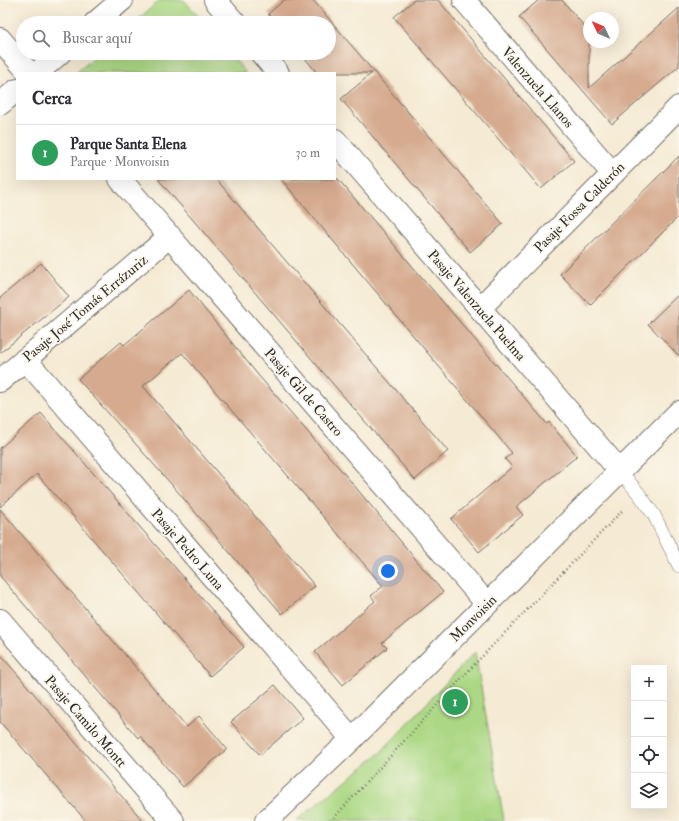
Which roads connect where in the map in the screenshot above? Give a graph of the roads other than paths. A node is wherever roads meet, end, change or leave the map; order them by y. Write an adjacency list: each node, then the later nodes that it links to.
1 (122, 0): 4 (street)
2 (215, 0): 5 (street)
3 (464, 0): 18 (street, Valenzuela Llanos)
4 (103, 16)
5 (229, 16)
6 (0, 39): 7 (street)
7 (16, 58)
8 (18, 60): 11 (street)
9 (52, 60): 12 (street)
10 (267, 60): 13 (street)
11 (28, 72)
12 (38, 72)
13 (277, 72)
14 (16, 91): 15 (street)
15 (0, 104)
16 (679, 107): 18 (street, Pasaje Fossa Calderón)
17 (336, 141): 21 (street, Pasaje Valenzuela Puelma)
18 (613, 174): 21 (street, Pasaje Fossa Calderón)
19 (121, 180): 20 (street, Pasaje Gil de Castro)
20 (170, 236): 22 (street, Pasaje José Tomás Errázuriz); 27 (street, Pasaje Gil de Castro)
21 (480, 308): 25 (street, Pasaje Valenzuela Puelma)
22 (25, 359): 23 (street, Pasaje José Tomás Errázuriz); 29 (street, Pasaje Pedro Luna)
23 (0, 381)
24 (679, 412): 25 (street, Monvoisin)
25 (620, 471): 26 (lane); 27 (street, Monvoisin)
26 (679, 566)
27 (487, 604): 29 (street, Monvoisin)
28 (0, 620): 30 (street, Pasaje Camilo Montt)
29 (352, 739): 31 (street, Monvoisin)
30 (173, 821)
31 (266, 821)

